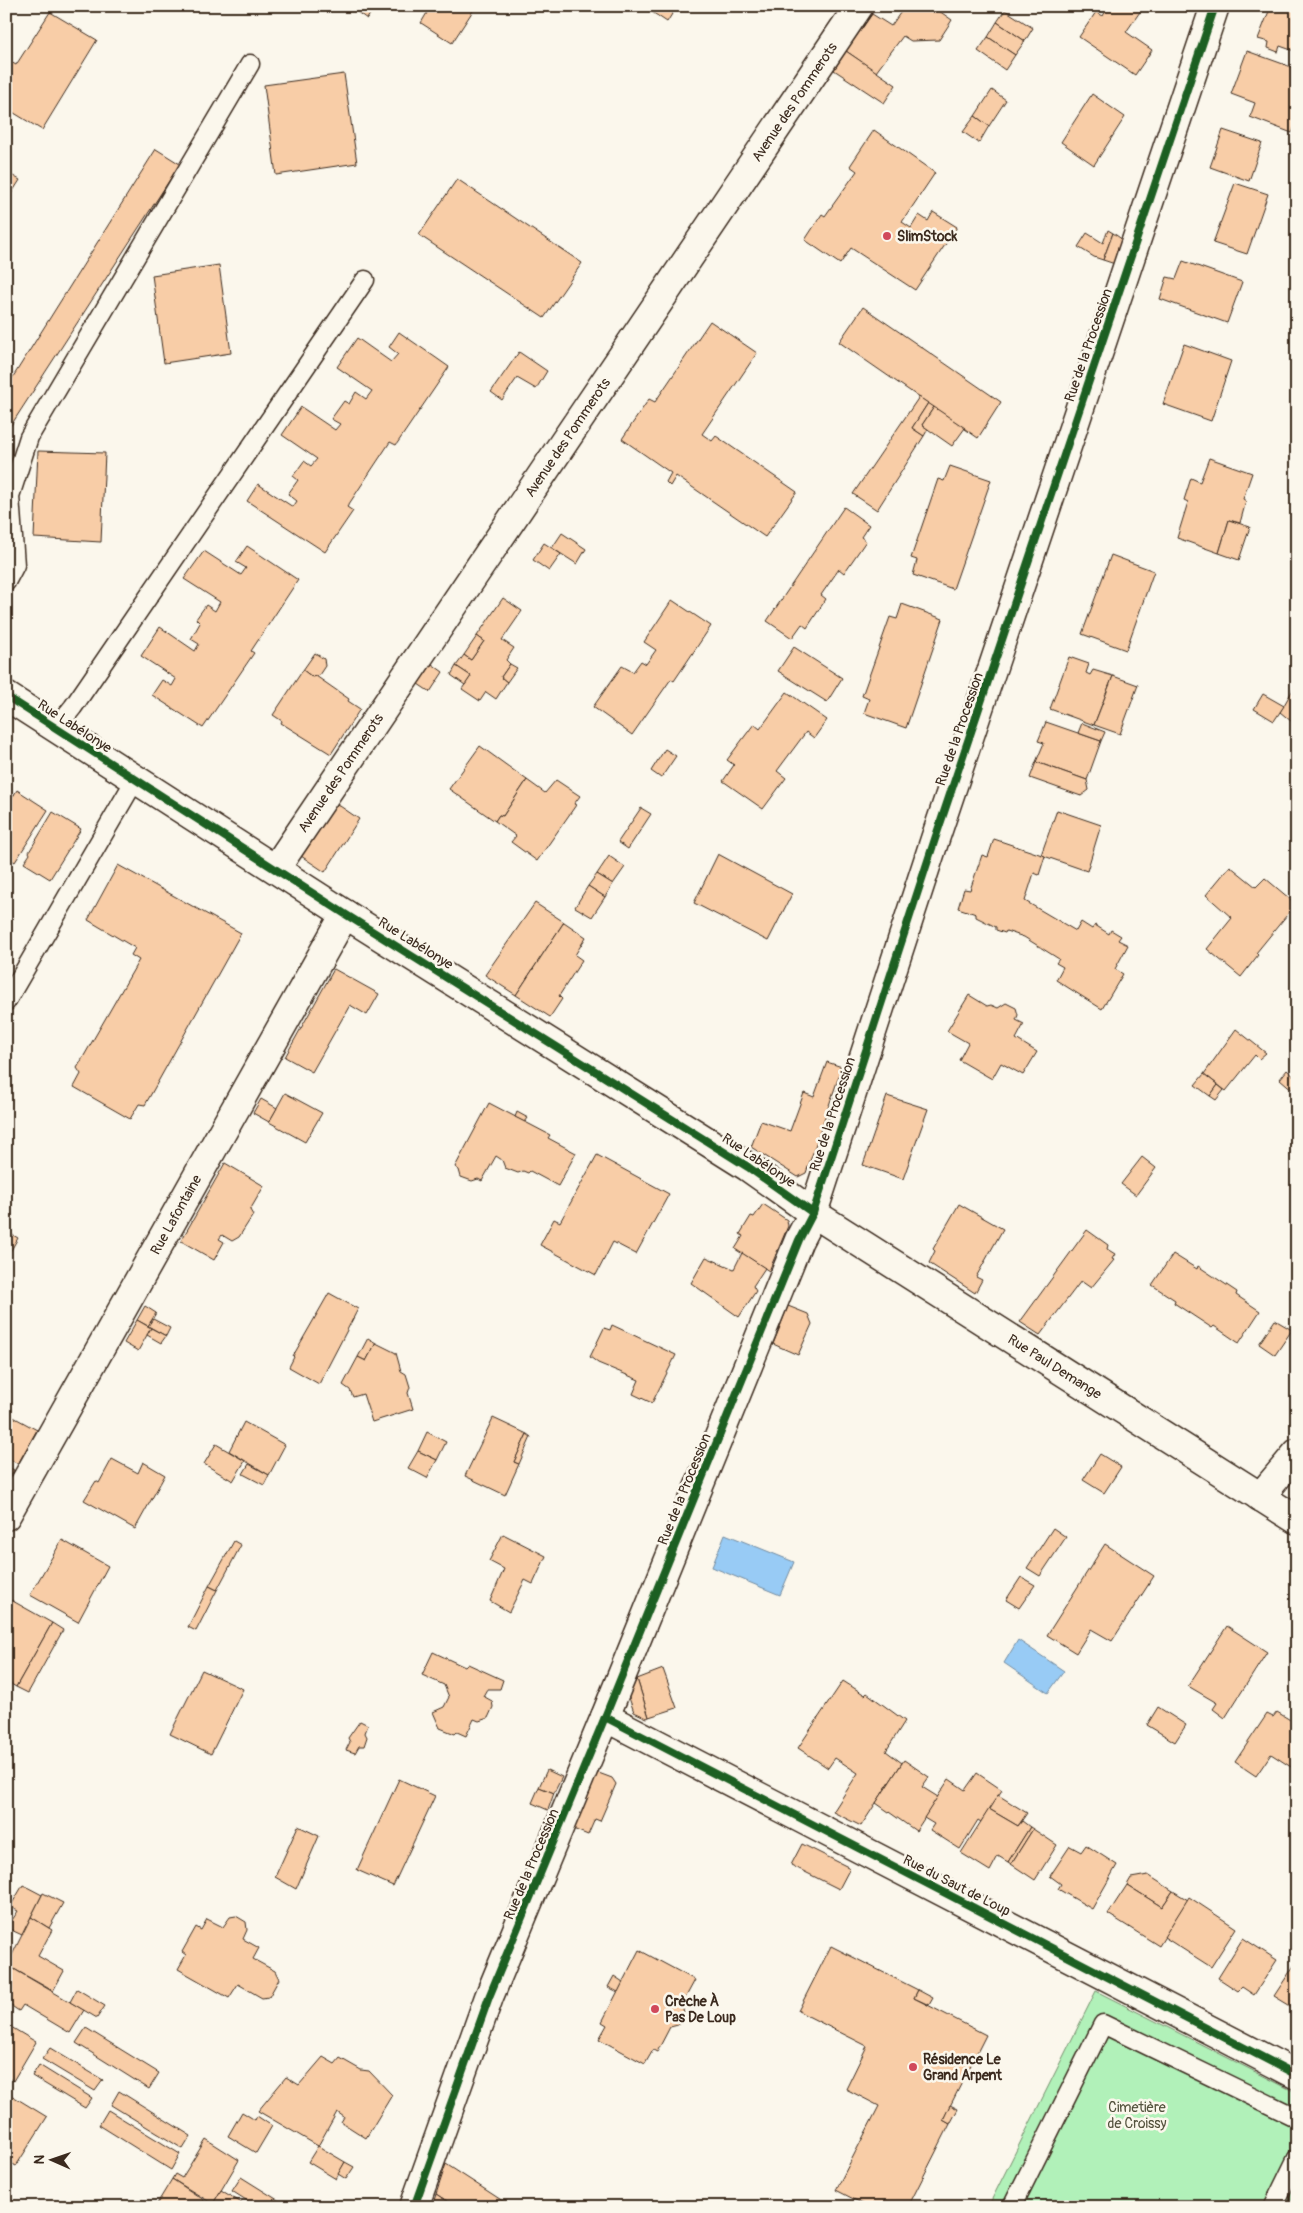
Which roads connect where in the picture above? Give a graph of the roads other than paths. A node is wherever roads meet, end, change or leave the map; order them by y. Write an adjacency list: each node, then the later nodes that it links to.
1 (858, 6): 9 (street, Avenue des Pommerots)
2 (1216, 6): 12 (street, Rue de la Procession)
3 (250, 64): 5 (lane)
4 (365, 280): 7 (lane)
5 (6, 582)
6 (6, 696): 7 (street, Rue Labélonye)
7 (56, 728): 8 (street, Rue Labélonye)
8 (135, 780): 9 (street, Rue Labélonye); 11 (lane)
9 (276, 868): 10 (street, Rue Labélonye)
10 (346, 914): 12 (street, Rue Labélonye); 15 (street, Rue Lafontaine)
11 (6, 1002)
12 (813, 1212): 14 (street, Rue Paul Demange); 17 (street, Rue de la Procession)
13 (1297, 1452): 14 (street)
14 (1260, 1496): 16 (street, Rue Paul Demange)
15 (6, 1516)
16 (1297, 1520)
17 (605, 1717): 18 (street, Rue du Saut de Loup); 21 (street, Rue de la Procession)
18 (1297, 2075)
19 (1297, 2118): 22 (lane)
20 (1297, 2158): 23 (lane)
21 (414, 2207)
22 (1012, 2207)
23 (1273, 2207)

